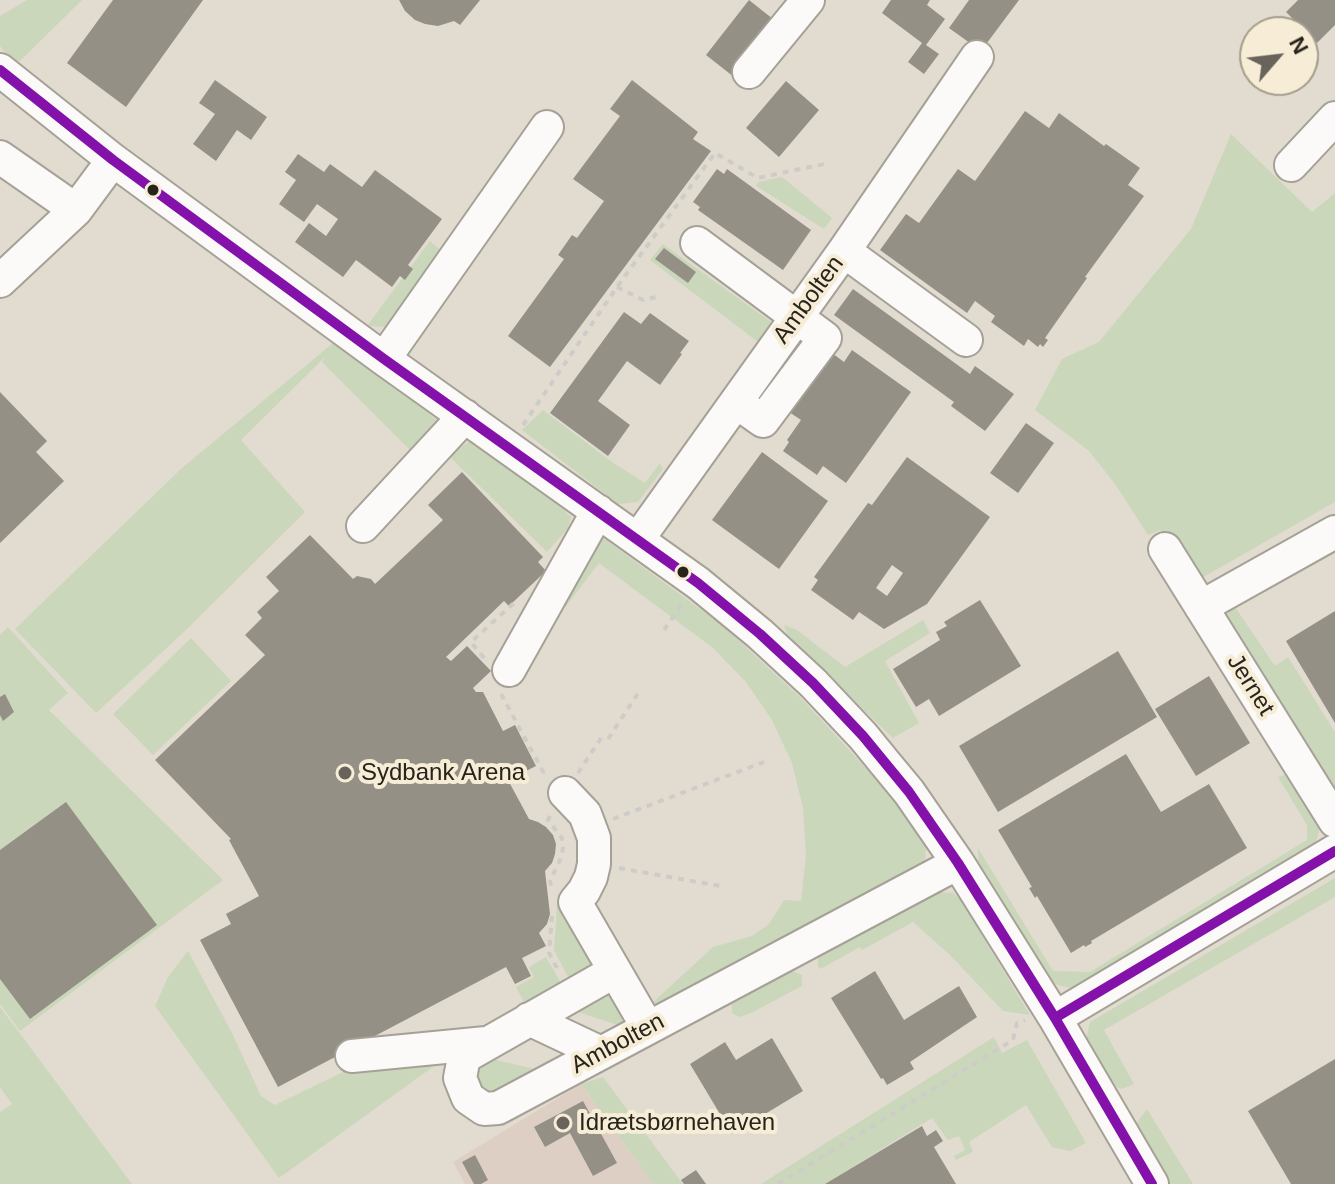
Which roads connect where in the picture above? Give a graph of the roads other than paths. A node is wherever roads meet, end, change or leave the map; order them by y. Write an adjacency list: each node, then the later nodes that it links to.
1 (808, 0): 4 (street)
2 (977, 57): 12 (street, Ambolten)
3 (0, 70): 8 (street)
4 (749, 72)
5 (1335, 118): 9 (street)
6 (547, 127): 16 (street)
7 (0, 157): 10 (street)
8 (113, 160): 10 (street); 16 (street)
9 (1291, 165)
10 (76, 210): 13 (street)
11 (697, 243): 14 (street)
12 (844, 251): 14 (street, Ambolten); 15 (street)
13 (0, 281)
14 (796, 318): 21 (street, Ambolten)
15 (966, 340)
16 (384, 359): 17 (street)
17 (465, 416): 18 (street); 19 (street)
18 (598, 511): 21 (street); 24 (street)
19 (363, 526)
20 (1335, 532): 23 (street)
21 (638, 539): 28 (street)
22 (1165, 549): 23 (street, Jernet)
23 (1201, 607): 26 (street, Jernet)
24 (497, 671)
25 (562, 797): 29 (street)
26 (1335, 821)
27 (1335, 851): 30 (street)
28 (958, 863): 30 (street); 32 (street, Ambolten)
29 (615, 971): 31 (street, Ambolten); 32 (street)
30 (1055, 1018): 36 (street)
31 (529, 1019): 33 (street, Ambolten); 34 (street)
32 (648, 1028): 34 (street, Ambolten)
33 (486, 1043): 34 (street, Ambolten); 35 (street)
34 (601, 1053)
35 (352, 1056)
36 (1152, 1184)

